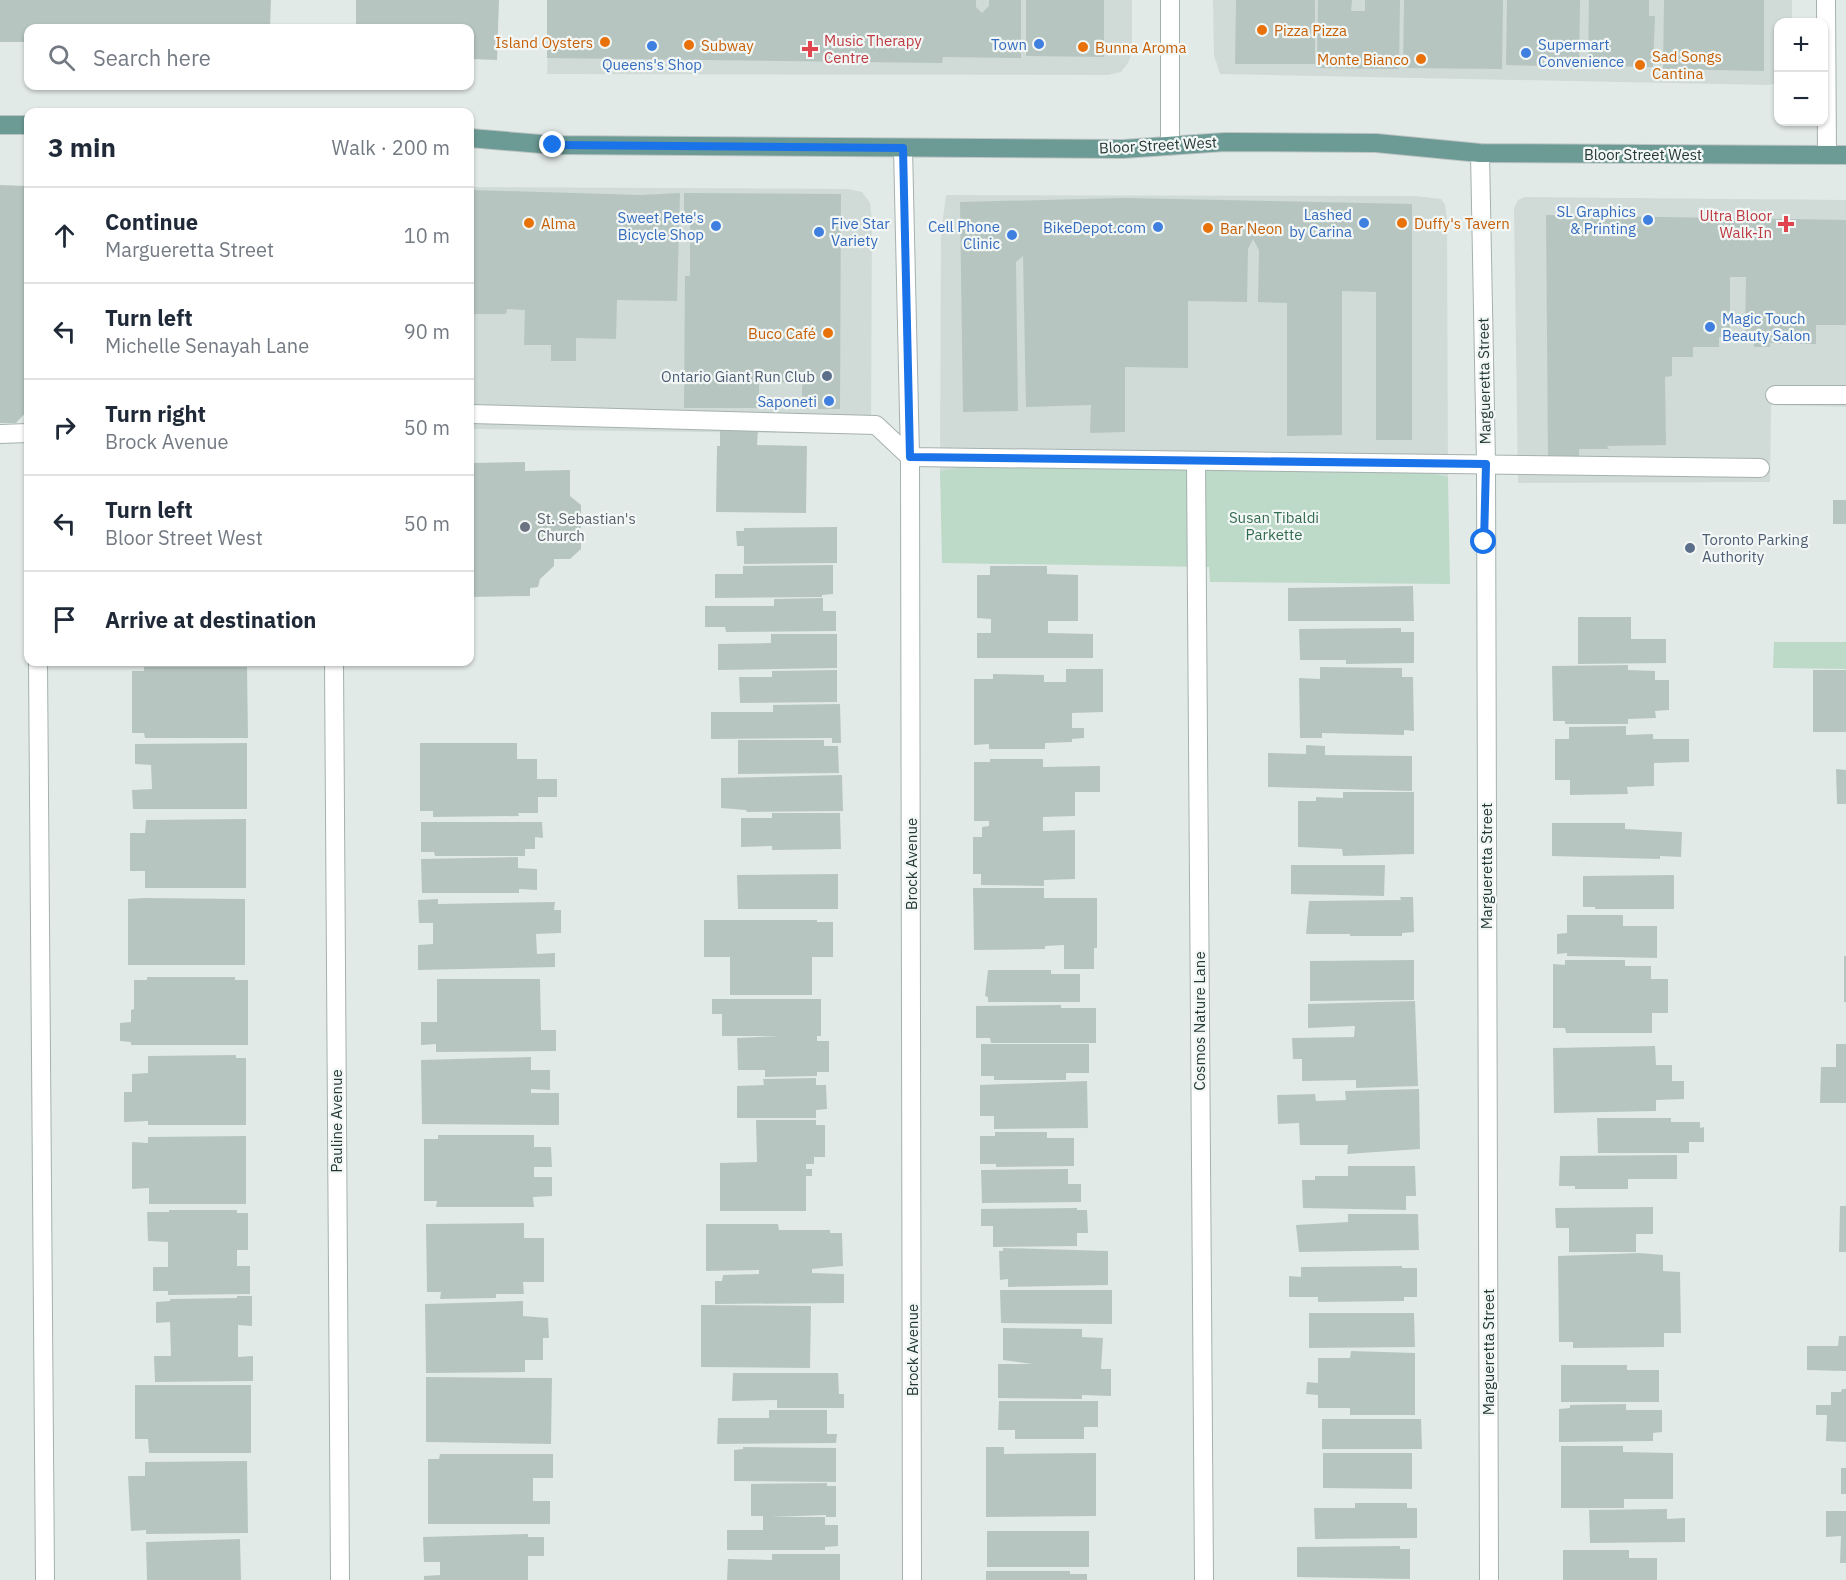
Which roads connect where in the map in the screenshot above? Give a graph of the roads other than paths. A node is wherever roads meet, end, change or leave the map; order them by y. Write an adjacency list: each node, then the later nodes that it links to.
1 (1170, 0): 6 (street)
2 (1826, 0): 9 (street)
3 (0, 125): 4 (main road)
4 (24, 125)
5 (474, 138): 7 (main road, Bloor Street West)
6 (1170, 146): 7 (main road, Bloor Street West); 8 (main road, Bloor Street West)
7 (903, 148): 16 (street, Brock Avenue)
8 (1480, 153): 9 (main road, Bloor Street West); 18 (street, Margueretta Street)
9 (1827, 155): 10 (main road, Bloor Street West)
10 (1846, 155)
11 (1775, 395): 12 (street)
12 (1846, 395)
13 (474, 414): 16 (street)
14 (24, 433): 15 (street)
15 (0, 434)
16 (910, 457): 17 (street); 24 (street, Brock Avenue)
17 (1196, 462): 18 (street); 25 (street, Cosmos Nature Lane)
18 (1486, 464): 19 (street); 26 (street, Margueretta Street)
19 (1760, 468)
20 (38, 666): 22 (street)
21 (334, 666): 23 (street, Pauline Avenue)
22 (45, 1580)
23 (340, 1580)
24 (912, 1580)
25 (1204, 1580)
26 (1489, 1580)

